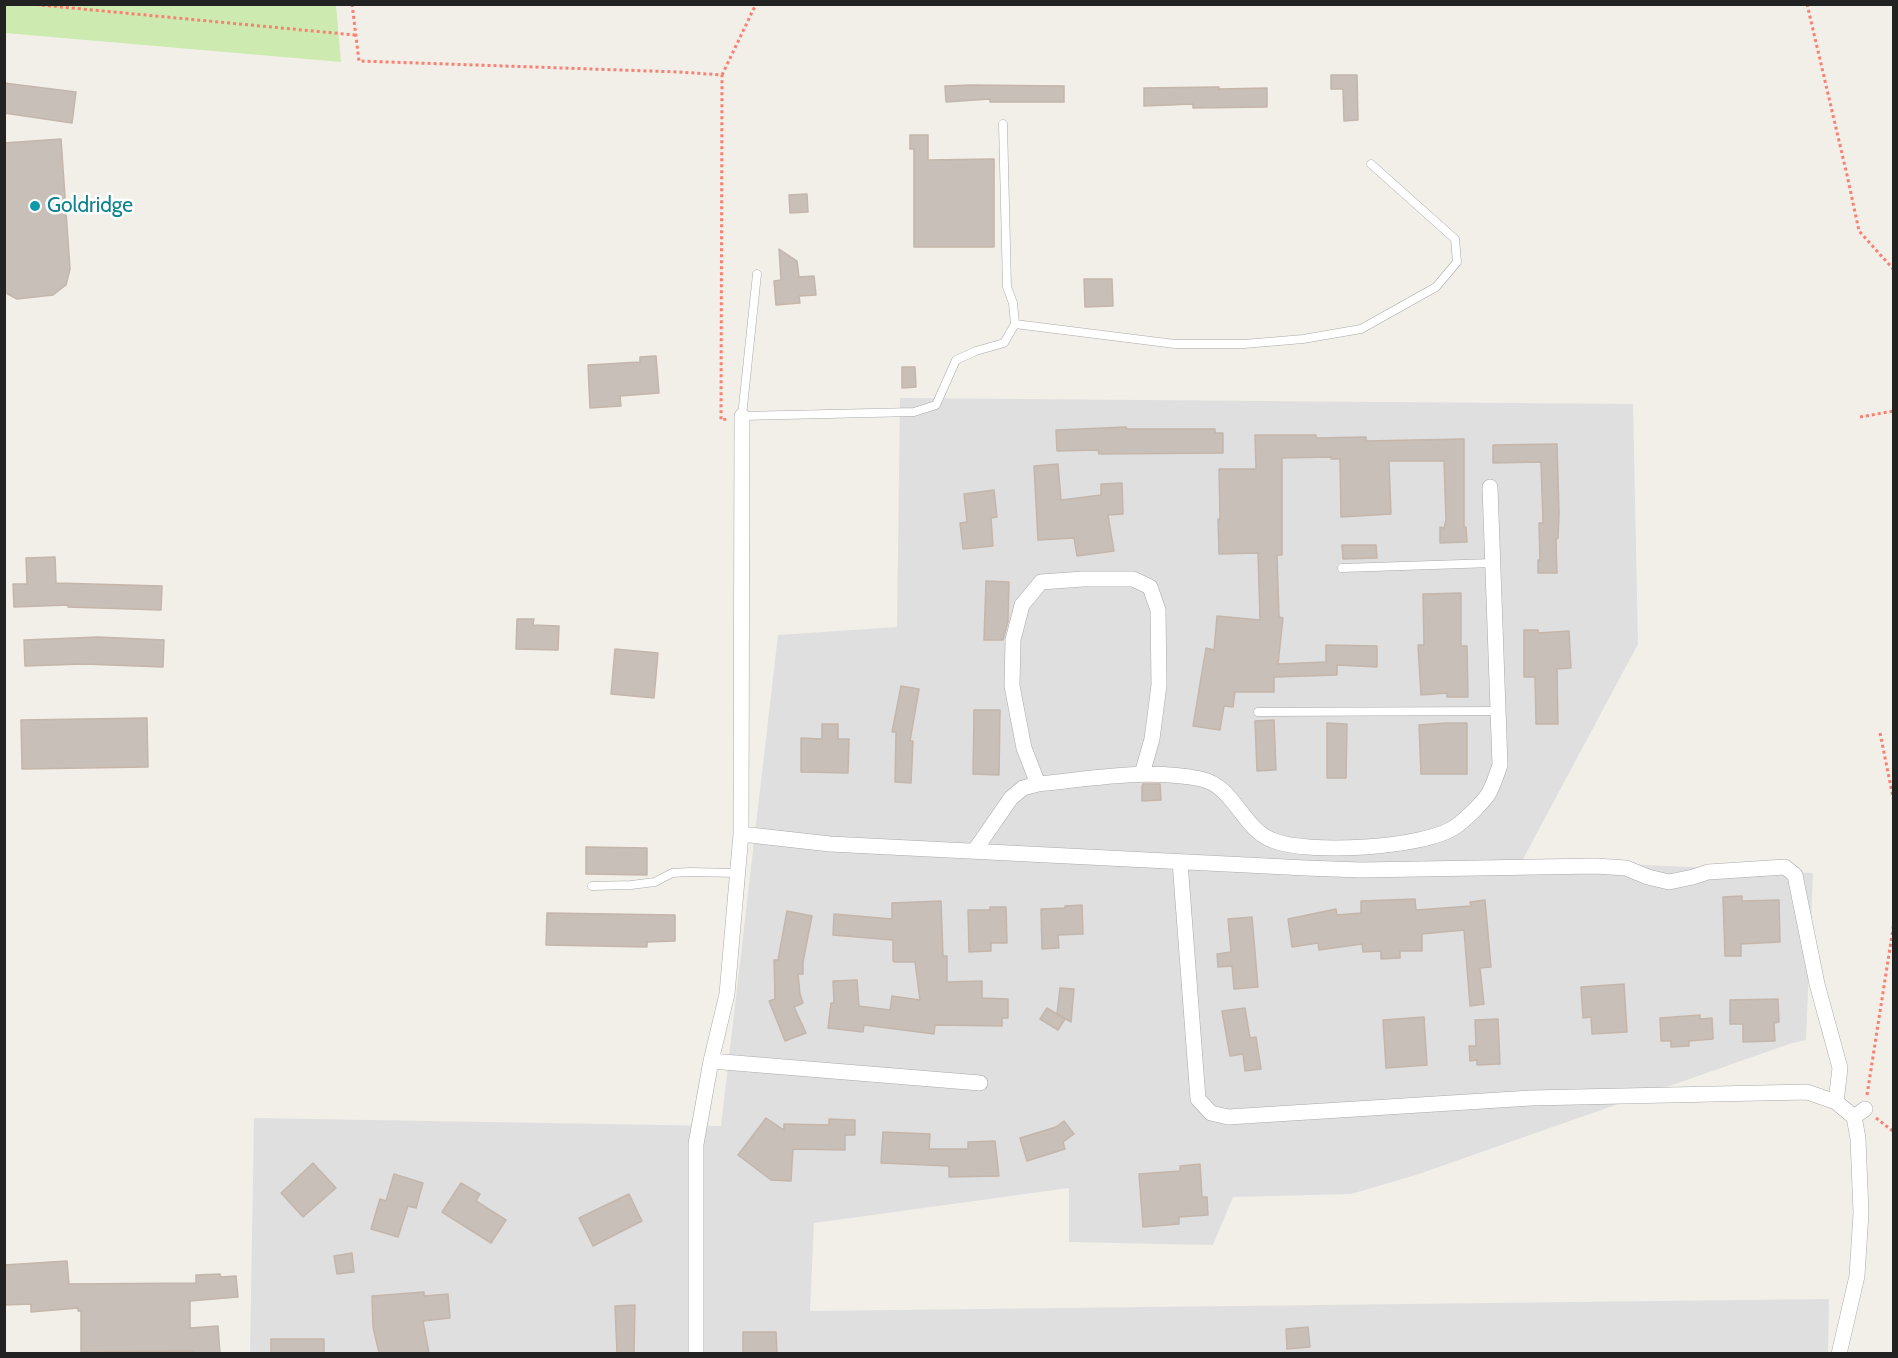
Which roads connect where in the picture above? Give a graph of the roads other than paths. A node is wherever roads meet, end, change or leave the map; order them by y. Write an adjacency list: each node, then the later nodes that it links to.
1 (1002, 124): 4 (lane)
2 (1371, 164): 4 (lane)
3 (757, 274): 5 (lane)
4 (1015, 324): 5 (lane)
5 (742, 416): 13 (street)
6 (1490, 488): 7 (street)
7 (1493, 563): 8 (lane); 9 (street)
8 (1342, 568)
9 (1498, 711): 10 (lane); 11 (street)
10 (1258, 712)
11 (1142, 774): 12 (street); 12 (street)
12 (1038, 784): 14 (street)
13 (741, 834): 14 (street); 16 (street)
14 (975, 850): 15 (street)
15 (1180, 861): 20 (street); 20 (street)
16 (737, 873): 17 (lane); 18 (street)
17 (592, 886)
18 (711, 1061): 19 (street); 21 (street)
19 (980, 1083)
20 (1836, 1102): 22 (street)
21 (696, 1353)
22 (1839, 1353)

